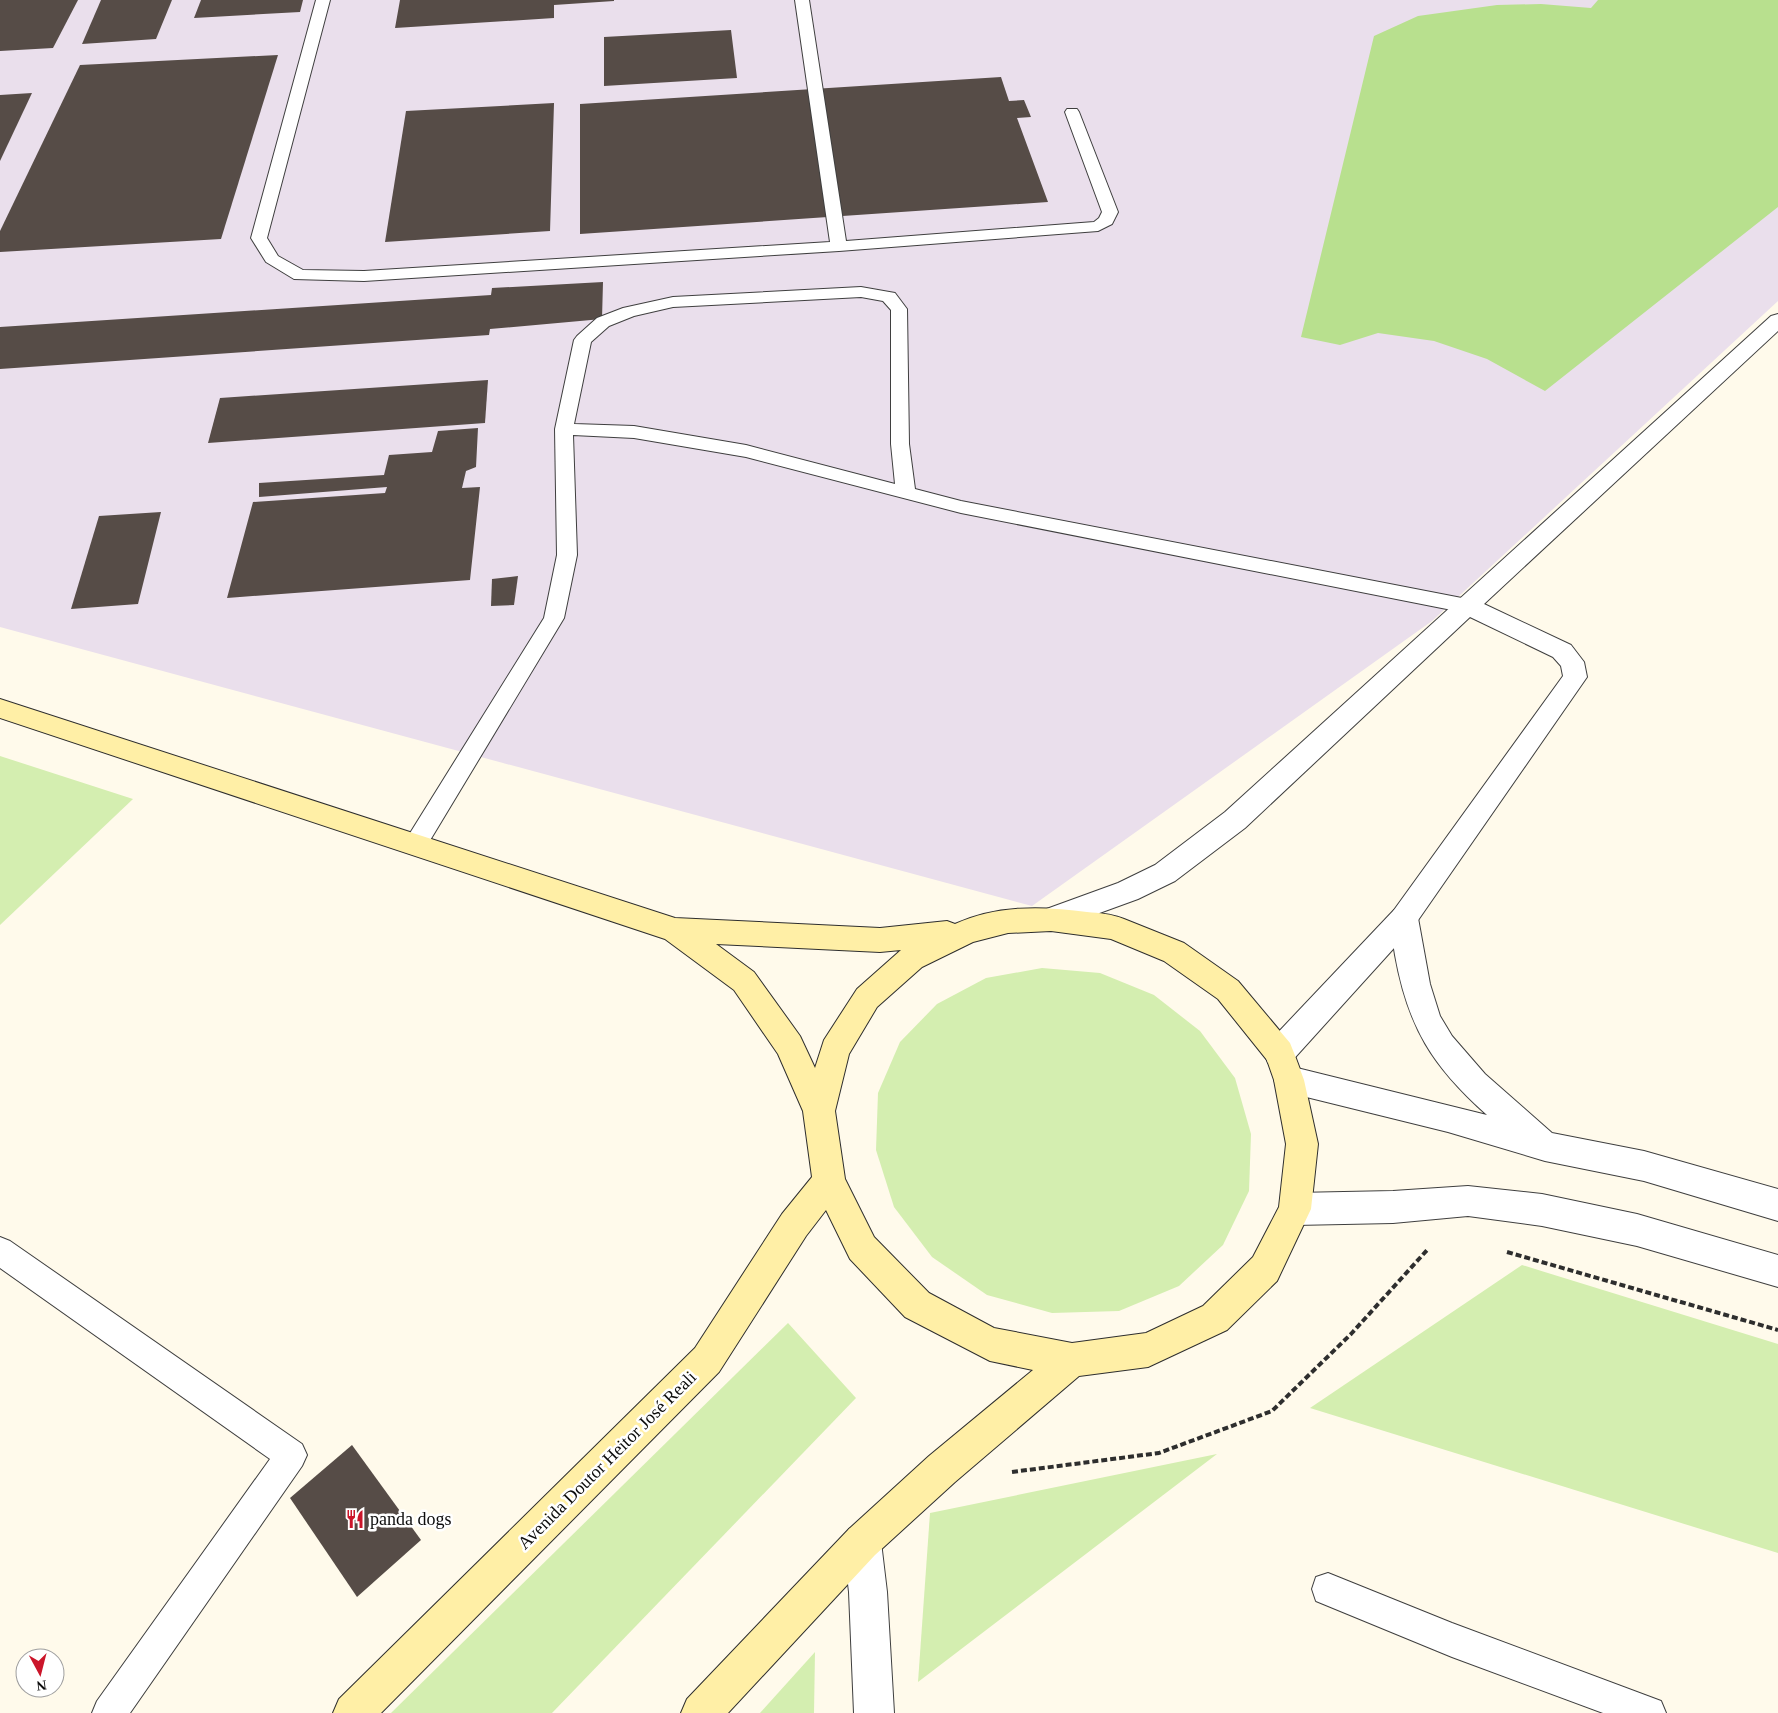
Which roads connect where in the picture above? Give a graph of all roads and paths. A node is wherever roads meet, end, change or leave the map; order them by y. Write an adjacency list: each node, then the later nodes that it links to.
1 (323, 0): 4 (lane)
2 (802, 0): 4 (lane)
3 (1072, 112): 4 (lane)
4 (839, 246)
5 (1778, 320): 8 (street)
6 (564, 429): 7 (lane); 7 (lane); 10 (lane)
7 (906, 493): 8 (lane)
8 (1467, 606): 11 (street); 12 (street)
9 (0, 708): 10 (main road)
10 (415, 845): 13 (main road)
11 (1404, 918): 15 (street); 17 (street)
12 (1051, 919): 14 (main road); 15 (main road)
13 (675, 930): 14 (main road); 16 (main road)
14 (967, 931): 16 (main road)
15 (1284, 1066): 17 (street); 20 (main road)
16 (820, 1111): 18 (main road)
17 (1545, 1146): 19 (street)
18 (829, 1180): 26 (main road); 31 (main road, Avenida Doutor Heitor José Reali)
19 (1778, 1205)
20 (1295, 1209): 24 (street); 26 (main road)
21 (1429, 1248): 27 (path)
22 (1498, 1249): 25 (path)
23 (0, 1252): 30 (lane)
24 (1778, 1271)
25 (1778, 1330)
26 (1072, 1360): 28 (main road)
27 (1002, 1474)
28 (862, 1542): 32 (main road); 33 (street)
29 (1328, 1589): 34 (lane)
30 (108, 1713)
31 (353, 1713)
32 (701, 1713)
33 (874, 1713)
34 (1649, 1713)

